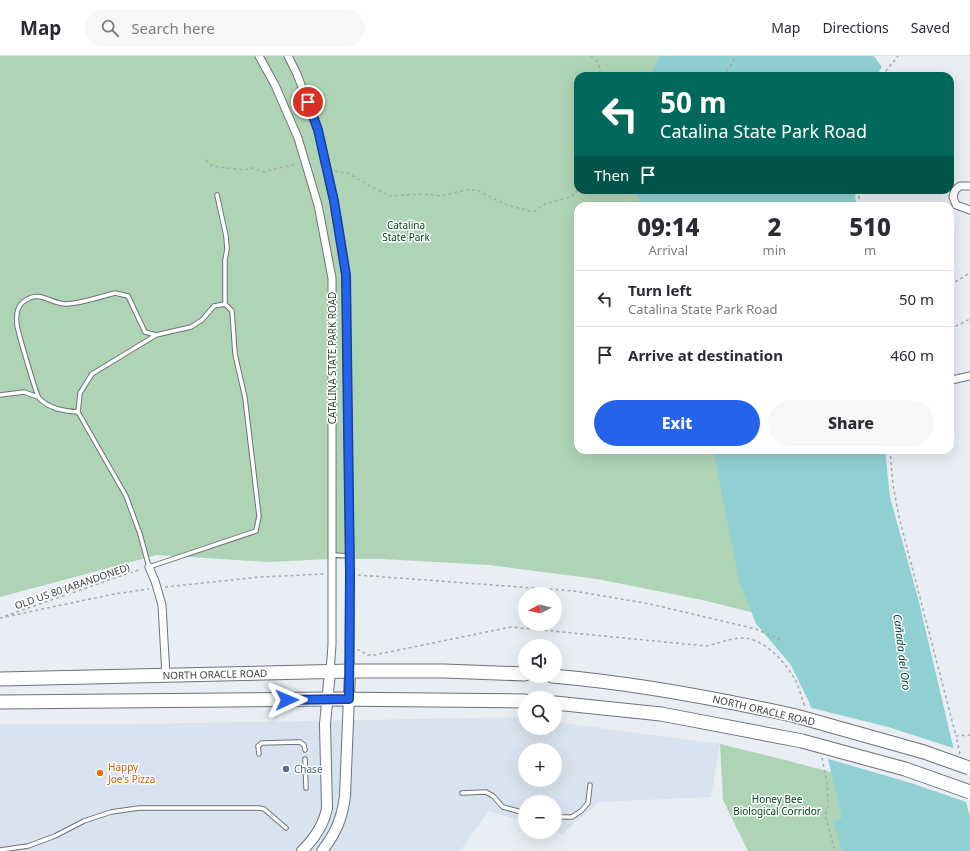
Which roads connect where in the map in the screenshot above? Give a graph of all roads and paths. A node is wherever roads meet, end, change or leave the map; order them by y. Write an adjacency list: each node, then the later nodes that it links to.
1 (259, 56): 10 (street, CATALINA STATE PARK ROAD)
2 (288, 56): 11 (street, CATALINA STATE PARK ROAD)
3 (591, 56): 6 (path)
4 (735, 56): 7 (path)
5 (898, 56): 8 (path)
6 (600, 72)
7 (726, 72)
8 (885, 72)
9 (206, 160): 10 (path)
10 (307, 165): 30 (street, CATALINA STATE PARK ROAD)
11 (327, 170): 13 (path); 31 (street, CATALINA STATE PARK ROAD)
12 (970, 186): 14 (street)
13 (574, 194)
14 (954, 194)
15 (954, 194): 17 (street)
16 (217, 195): 20 (lane)
17 (970, 210)
18 (970, 273): 19 (path)
19 (954, 283)
20 (225, 304): 23 (lane); 32 (lane)
21 (970, 319): 22 (path)
22 (954, 327)
23 (156, 334): 27 (lane); 28 (lane)
24 (970, 376): 25 (street)
25 (954, 380)
26 (0, 395): 27 (lane)
27 (38, 397): 28 (lane)
28 (78, 412): 32 (lane)
29 (890, 454): 47 (path)
30 (332, 556): 31 (lane); 36 (street, CATALINA STATE PARK ROAD)
31 (350, 556): 33 (street, CATALINA STATE PARK ROAD)
32 (149, 567): 34 (path, OLD US 80 (ABANDONED)); 39 (street)
33 (350, 574): 35 (path); 37 (street, CATALINA STATE PARK ROAD)
34 (0, 618)
35 (783, 641)
36 (330, 672): 37 (highway, NORTH ORACLE ROAD); 39 (highway, NORTH ORACLE ROAD); 42 (street)
37 (350, 672): 38 (highway, NORTH ORACLE ROAD); 43 (street, CATALINA STATE PARK ROAD)
38 (518, 674)
39 (166, 676): 41 (highway, NORTH ORACLE ROAD)
40 (562, 677): 51 (highway, NORTH ORACLE ROAD, bridge)
41 (0, 679)
42 (328, 699): 43 (highway); 45 (highway); 60 (street)
43 (349, 699): 44 (highway); 61 (street, CATALINA STATE PARK ROAD)
44 (518, 701)
45 (0, 702)
46 (562, 704): 54 (highway, bridge)
47 (956, 736)
48 (305, 750): 49 (lane)
49 (259, 754)
50 (305, 760): 53 (lane)
51 (969, 768)
52 (590, 785): 57 (lane)
53 (306, 788)
54 (970, 792)
55 (462, 793): 56 (lane)
56 (518, 811)
57 (562, 817)
58 (286, 828): 59 (lane)
59 (0, 850)
60 (302, 851)
61 (322, 851)

